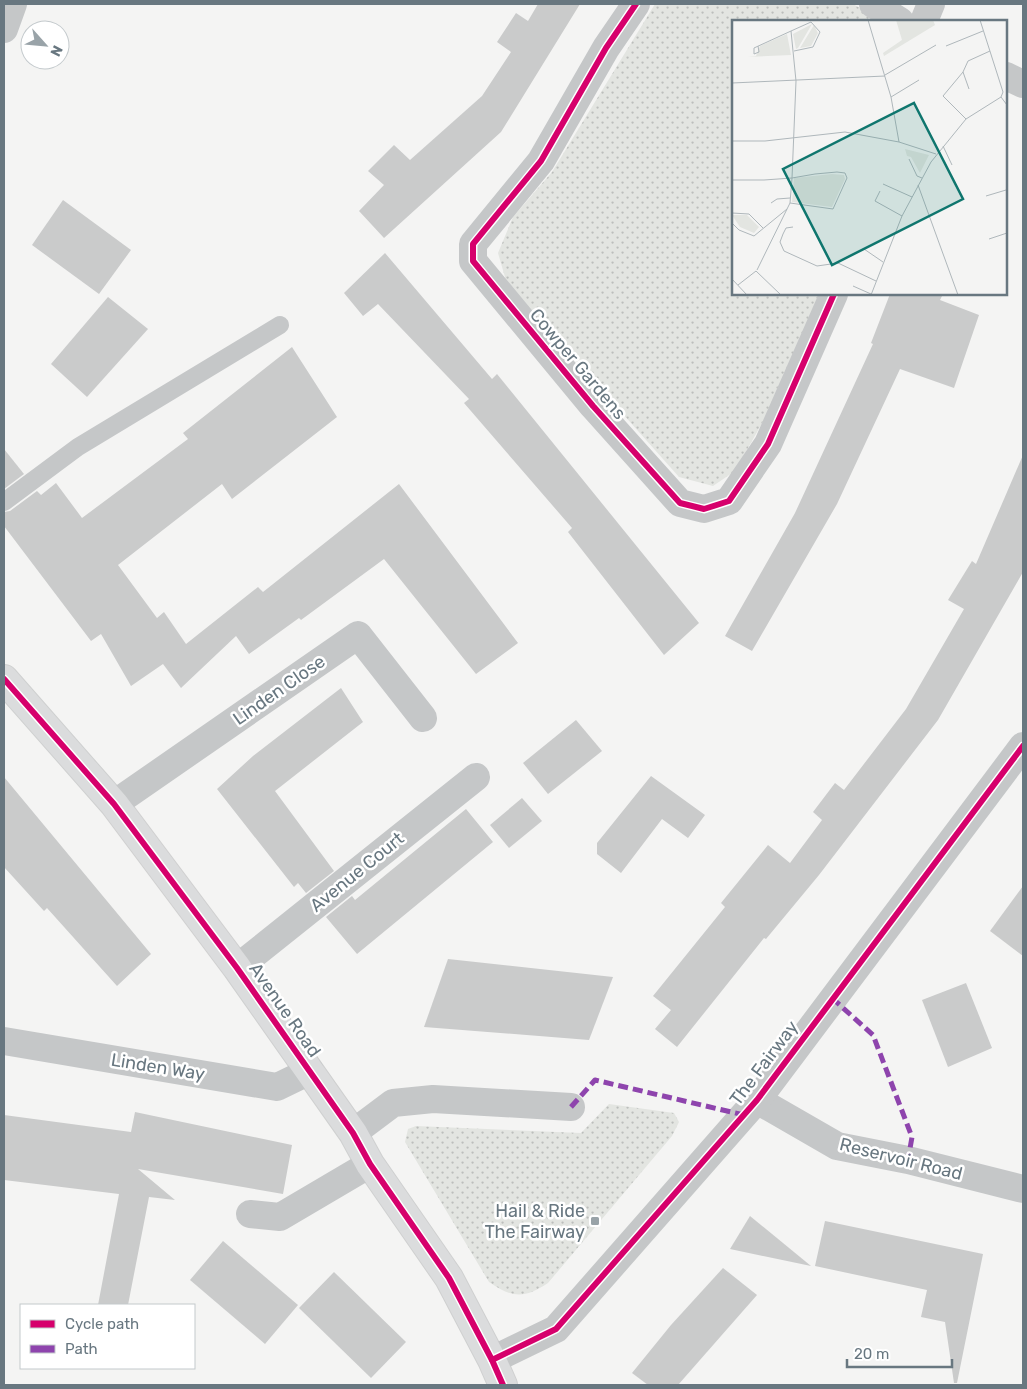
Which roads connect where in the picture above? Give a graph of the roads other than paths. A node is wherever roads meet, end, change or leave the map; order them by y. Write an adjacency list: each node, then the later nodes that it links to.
1 (13, 4): 7 (street)
2 (636, 4): 10 (street, Cowper Gardens)
3 (873, 4): 5 (street)
4 (931, 4): 6 (street)
5 (898, 20)
6 (924, 20)
7 (4, 29)
8 (1007, 76): 9 (street)
9 (1023, 84)
10 (834, 295)
11 (280, 325): 12 (lane)
12 (4, 502)
13 (4, 678): 17 (street, Avenue Road)
14 (423, 718): 17 (street, Linden Close)
15 (1023, 746): 21 (street, The Fairway)
16 (476, 777): 18 (street, Avenue Court)
17 (114, 804): 18 (street, Avenue Road)
18 (237, 968): 20 (street, Avenue Road)
19 (4, 1041): 20 (street, Linden Way)
20 (310, 1070): 23 (street, Avenue Road)
21 (757, 1100): 25 (street, Reservoir Road); 27 (street, The Fairway)
22 (571, 1107): 23 (street)
23 (353, 1133): 24 (street, Avenue Road)
24 (370, 1164): 26 (street); 27 (street, Avenue Road)
25 (1023, 1189)
26 (250, 1214)
27 (492, 1360): 28 (street, Avenue Road)
28 (503, 1385)

